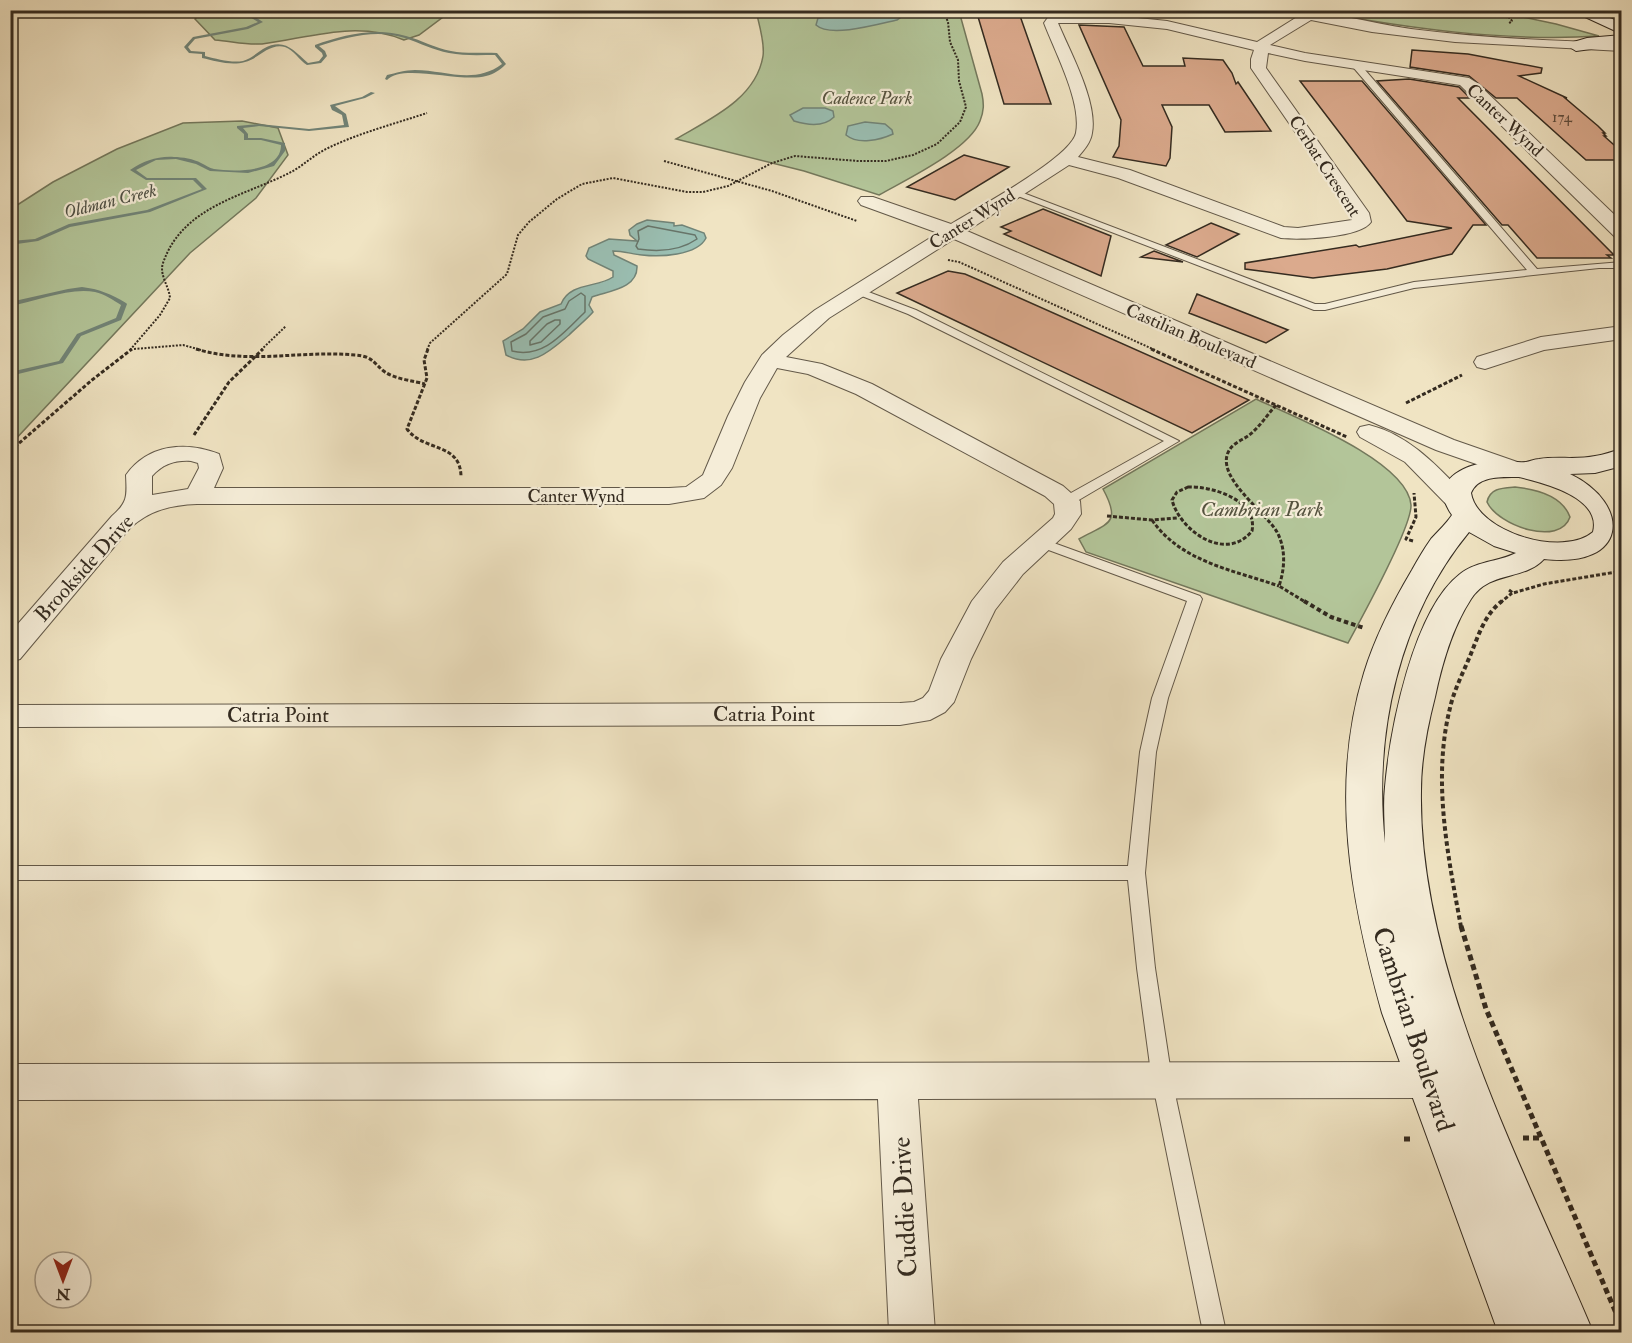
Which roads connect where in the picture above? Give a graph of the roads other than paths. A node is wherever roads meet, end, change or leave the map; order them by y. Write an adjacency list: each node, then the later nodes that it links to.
1 (1281, 10): 4 (street)
2 (1577, 10): 6 (street)
3 (1590, 10): 5 (street)
4 (1309, 16): 8 (street); 9 (street)
5 (1622, 20)
6 (1622, 29)
7 (1622, 40): 8 (street)
8 (1576, 46): 10 (street)
9 (1261, 47): 11 (street, Canter Wynd); 12 (street, Canter Wynd); 12 (street, Cerbat Crescent)
10 (1622, 49)
11 (1356, 65): 15 (street, Canter Wynd); 18 (lane)
12 (1066, 159): 13 (street, Canter Wynd)
13 (1015, 193): 16 (street, Canter Wynd); 18 (lane)
14 (860, 210): 16 (street, Castilian Boulevard)
15 (1622, 233)
16 (945, 244): 19 (street, Canter Wynd); 24 (street, Castilian Boulevard); 28 (street, Castilian Boulevard)
17 (1622, 265): 18 (lane)
18 (1534, 272)
19 (858, 291): 21 (street, Canter Wynd); 27 (lane)
20 (1622, 332): 22 (street)
21 (770, 360): 25 (street, Canter Wynd); 27 (street)
22 (1485, 362)
23 (1622, 457): 24 (street)
24 (1517, 469): 28 (street, Cambrian Boulevard); 30 (street)
25 (197, 496): 26 (street, Canter Wynd); 29 (street)
26 (168, 499): 29 (street, Brookside Drive)
27 (1066, 501): 31 (street, Catria Point)
28 (1462, 509): 32 (street); 38 (street, Cambrian Boulevard)
29 (135, 511): 33 (street, Brookside Drive)
30 (1615, 514): 32 (street)
31 (1040, 542): 34 (street, Catria Point); 36 (lane)
32 (1537, 549): 38 (street, Cambrian Boulevard)
33 (10, 652)
34 (10, 716)
35 (10, 873): 36 (lane)
36 (1136, 873): 37 (lane)
37 (1161, 1080): 38 (street); 39 (street); 42 (lane)
38 (1445, 1080): 43 (street, Cambrian Boulevard); 44 (street, Cambrian Boulevard)
39 (897, 1081): 40 (street); 41 (street, Cuddie Drive)
40 (10, 1082)
41 (912, 1332)
42 (1215, 1332)
43 (1523, 1332)
44 (1567, 1332)

